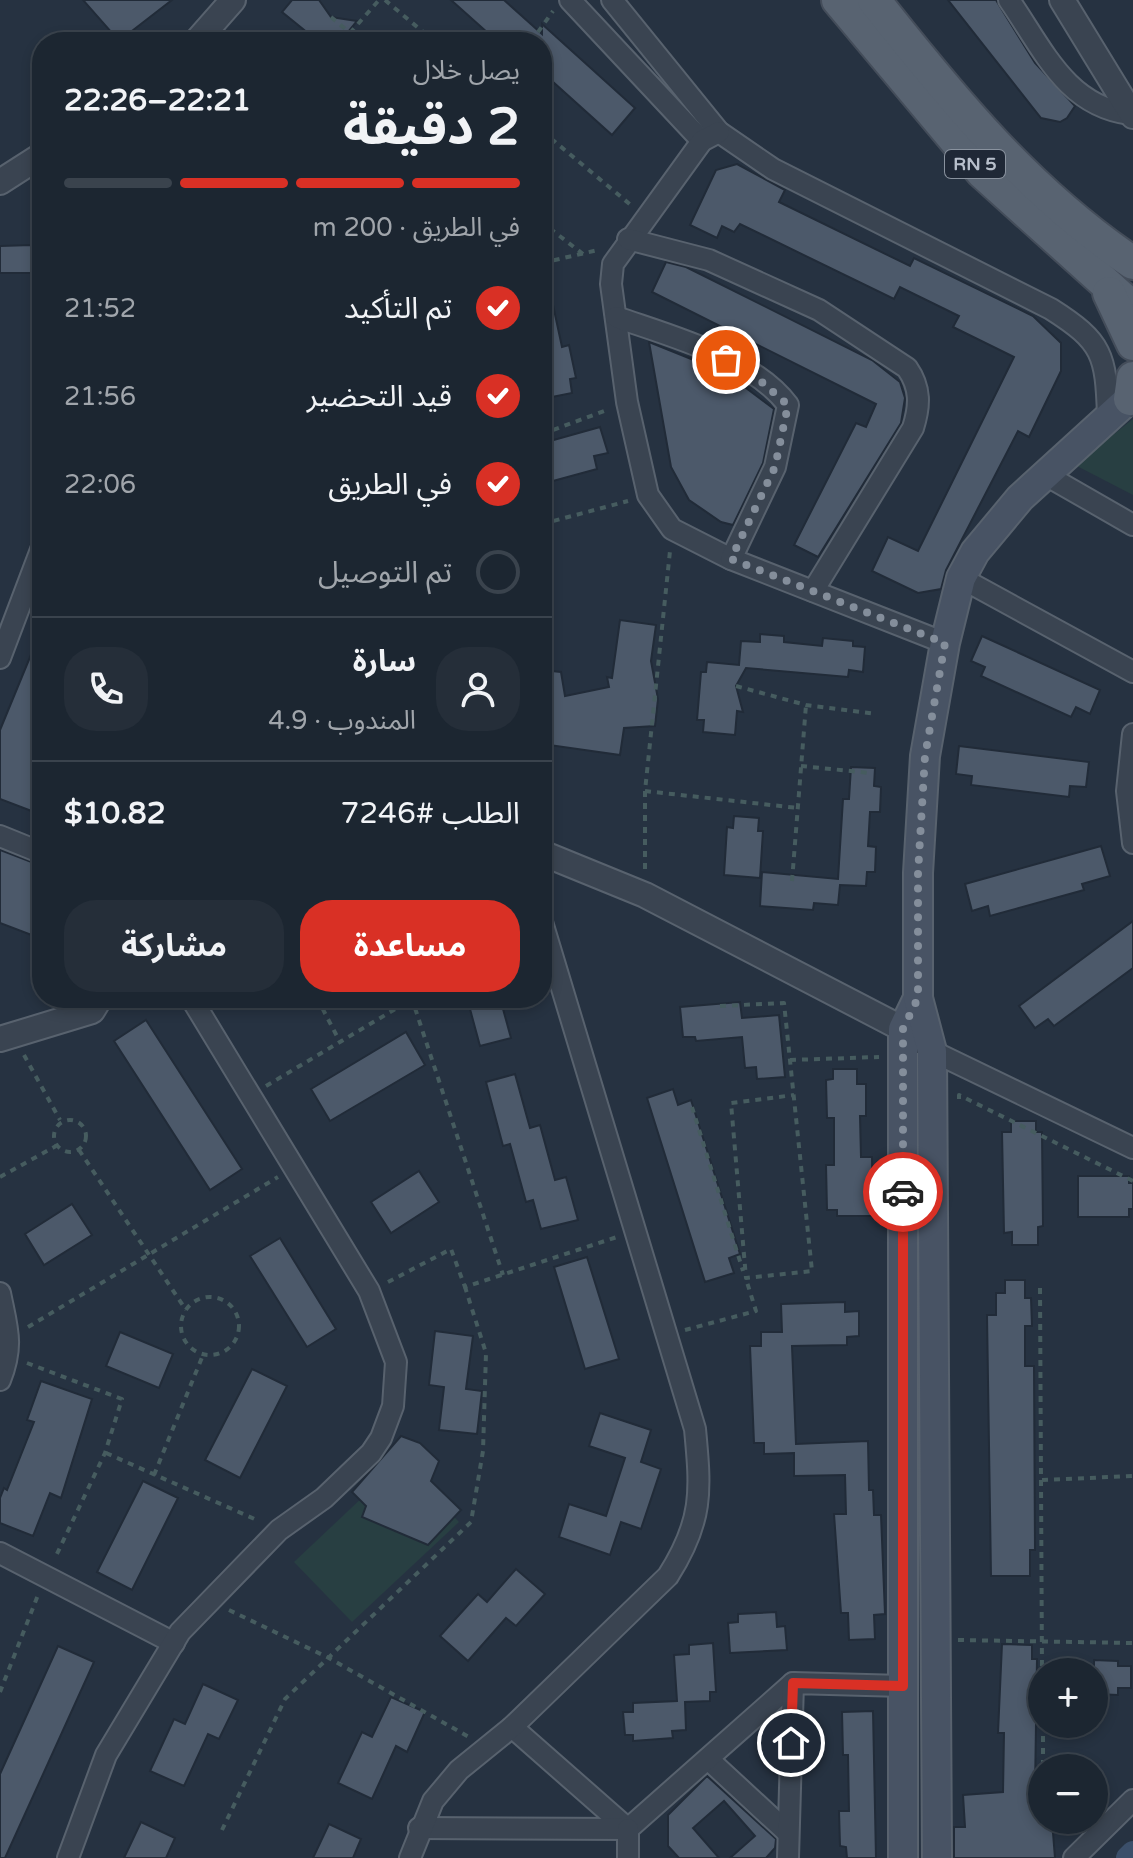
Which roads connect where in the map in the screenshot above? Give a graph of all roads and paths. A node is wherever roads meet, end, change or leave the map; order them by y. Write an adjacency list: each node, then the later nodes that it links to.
1 (233, 0): 12 (street)
2 (379, 0): 14 (path)
3 (560, 0): 16 (path)
4 (570, 0): 18 (street)
5 (612, 0): 18 (street)
6 (838, 0): 28 (main road, RN 5)
7 (874, 0): 27 (main road, RN 5)
8 (1009, 0): 17 (street)
9 (389, 1): 15 (path)
10 (1070, 4): 17 (street)
11 (331, 17): 13 (path)
12 (205, 32)
13 (349, 32)
14 (351, 32)
15 (424, 32)
16 (538, 32)
17 (1132, 115)
18 (710, 136): 22 (street); 32 (street)
19 (552, 139): 22 (path)
20 (32, 161): 21 (street)
21 (0, 182)
22 (646, 217): 24 (street)
23 (552, 230): 25 (path)
24 (628, 239): 25 (path); 30 (street); 43 (street)
25 (585, 255): 26 (path)
26 (552, 261)
27 (1133, 263)
28 (1104, 283): 29 (main road, RN 5); 31 (main road)
29 (1133, 308)
30 (616, 317): 33 (street); 40 (street)
31 (1133, 344)
32 (1126, 397): 35 (main road)
33 (627, 402): 34 (path); 36 (street)
34 (552, 430)
35 (1044, 474): 38 (street); 42 (main road)
36 (648, 495): 37 (path); 39 (street)
37 (552, 521)
38 (1133, 525)
39 (672, 529): 40 (street); 53 (path)
40 (731, 559): 43 (street)
41 (32, 573): 45 (street)
42 (961, 578): 44 (main road); 46 (street)
43 (813, 591): 44 (street)
44 (945, 643): 62 (main road)
45 (0, 658)
46 (1133, 672)
47 (736, 686): 48 (path)
48 (806, 705): 49 (path); 51 (path)
49 (876, 714)
50 (1133, 734): 56 (street)
51 (801, 766): 52 (path); 54 (path)
52 (870, 773)
53 (645, 791): 54 (path); 60 (path)
54 (798, 808): 59 (path)
55 (0, 836): 57 (street)
56 (1133, 843)
57 (32, 849)
58 (552, 857): 60 (street)
59 (792, 881)
60 (645, 895): 71 (street)
61 (552, 956): 85 (street)
62 (918, 998): 71 (main road); 72 (main road)
63 (720, 1006): 73 (path)
64 (94, 1008): 69 (street)
65 (197, 1008): 74 (street)
66 (322, 1008): 70 (path)
67 (397, 1008): 70 (path)
68 (415, 1008): 87 (path)
69 (6, 1037): 78 (path)
70 (340, 1042): 74 (path)
71 (903, 1043): 72 (street); 73 (path); 113 (main road)
72 (932, 1051): 80 (street); 106 (main road)
73 (790, 1060): 75 (path)
74 (250, 1095): 82 (street)
75 (794, 1095): 88 (path); 88 (path)
76 (692, 1107): 88 (path)
77 (959, 1110): 84 (path)
78 (61, 1121): 79 (path); 81 (path)
79 (56, 1146): 81 (path); 83 (path)
80 (1133, 1148)
81 (79, 1150): 86 (path)
82 (294, 1168): 86 (path); 91 (street)
83 (0, 1177)
84 (1133, 1181)
85 (634, 1232): 87 (path); 94 (street)
86 (147, 1255): 93 (path); 95 (path)
87 (503, 1275): 89 (path)
88 (746, 1278): 94 (path)
89 (465, 1287): 91 (path); 110 (path)
90 (1040, 1288): 101 (path)
91 (369, 1291): 102 (street)
92 (0, 1293): 95 (street)
93 (186, 1310): 96 (path); 96 (path)
94 (667, 1335): 115 (street)
95 (10, 1348): 97 (street); 98 (path)
96 (203, 1355): 99 (path)
97 (0, 1380)
98 (105, 1453): 99 (path); 104 (path)
99 (154, 1475): 102 (path)
100 (1133, 1476): 101 (path)
101 (1042, 1480): 107 (path)
102 (279, 1530): 105 (street)
103 (0, 1553): 104 (street)
104 (47, 1575): 108 (street); 114 (path)
105 (209, 1600): 108 (street); 110 (path)
106 (935, 1639): 107 (path); 128 (main road)
107 (1042, 1641): 109 (path); 111 (path)
108 (174, 1643): 123 (street)
109 (1133, 1643)
110 (327, 1657): 116 (path); 121 (path)
111 (1042, 1658)
112 (793, 1683): 113 (street); 117 (street); 122 (street)
113 (903, 1686): 127 (main road)
114 (0, 1692)
115 (512, 1727): 116 (street); 120 (street)
116 (486, 1746): 119 (street)
117 (708, 1759): 120 (street); 122 (street)
118 (1133, 1800): 129 (street)
119 (419, 1828): 120 (street); 124 (street)
120 (628, 1829): 125 (street)
121 (222, 1830)
122 (788, 1833): 126 (street)
123 (68, 1858)
124 (410, 1858)
125 (628, 1858)
126 (788, 1858)
127 (903, 1858)
128 (937, 1858)
129 (1074, 1858)

